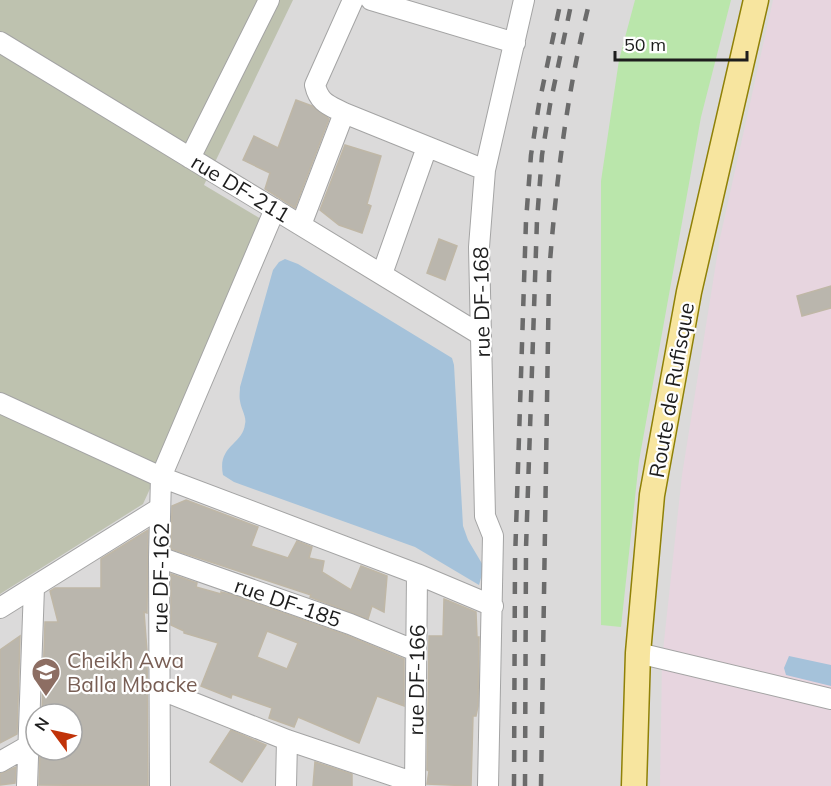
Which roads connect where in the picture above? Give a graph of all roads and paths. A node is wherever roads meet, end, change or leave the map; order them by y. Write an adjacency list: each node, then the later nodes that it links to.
1 (269, 0): 10 (street)
2 (352, 0): 8 (street)
3 (371, 0): 7 (street)
4 (524, 0): 7 (street, rue DF-168)
5 (756, 0): 25 (main road, Route de Rufisque)
6 (0, 42): 10 (street, rue DF-211)
7 (515, 43): 11 (street, rue DF-168)
8 (344, 113): 9 (street); 13 (street)
9 (428, 147): 11 (street); 14 (street)
10 (190, 158): 12 (street, rue DF-211)
11 (485, 170): 15 (street, rue DF-168)
12 (275, 209): 13 (street, rue DF-211); 17 (street)
13 (301, 225): 14 (street, rue DF-211)
14 (382, 274): 15 (street, rue DF-211)
15 (481, 335): 22 (street, rue DF-168)
16 (0, 403): 17 (street)
17 (161, 477): 18 (street, rue DF-162); 20 (street)
18 (160, 508): 19 (street, rue DF-162); 21 (street)
19 (159, 557): 24 (street, rue DF-185); 26 (street, rue DF-162)
20 (417, 574): 22 (street); 24 (street, rue DF-166)
21 (34, 587): 23 (street); 28 (street)
22 (493, 606): 37 (street)
23 (0, 609)
24 (416, 651): 33 (street, rue DF-166)
25 (638, 652): 27 (street); 38 (main road, Route de Rufisque)
26 (159, 689): 29 (street); 35 (street, rue DF-162)
27 (831, 699)
28 (30, 702)
29 (287, 740): 33 (street); 36 (street)
30 (24, 748): 31 (street)
31 (0, 762)
32 (28, 762): 34 (street)
33 (415, 784)
34 (27, 786)
35 (160, 786)
36 (286, 786)
37 (488, 786)
38 (634, 786)

